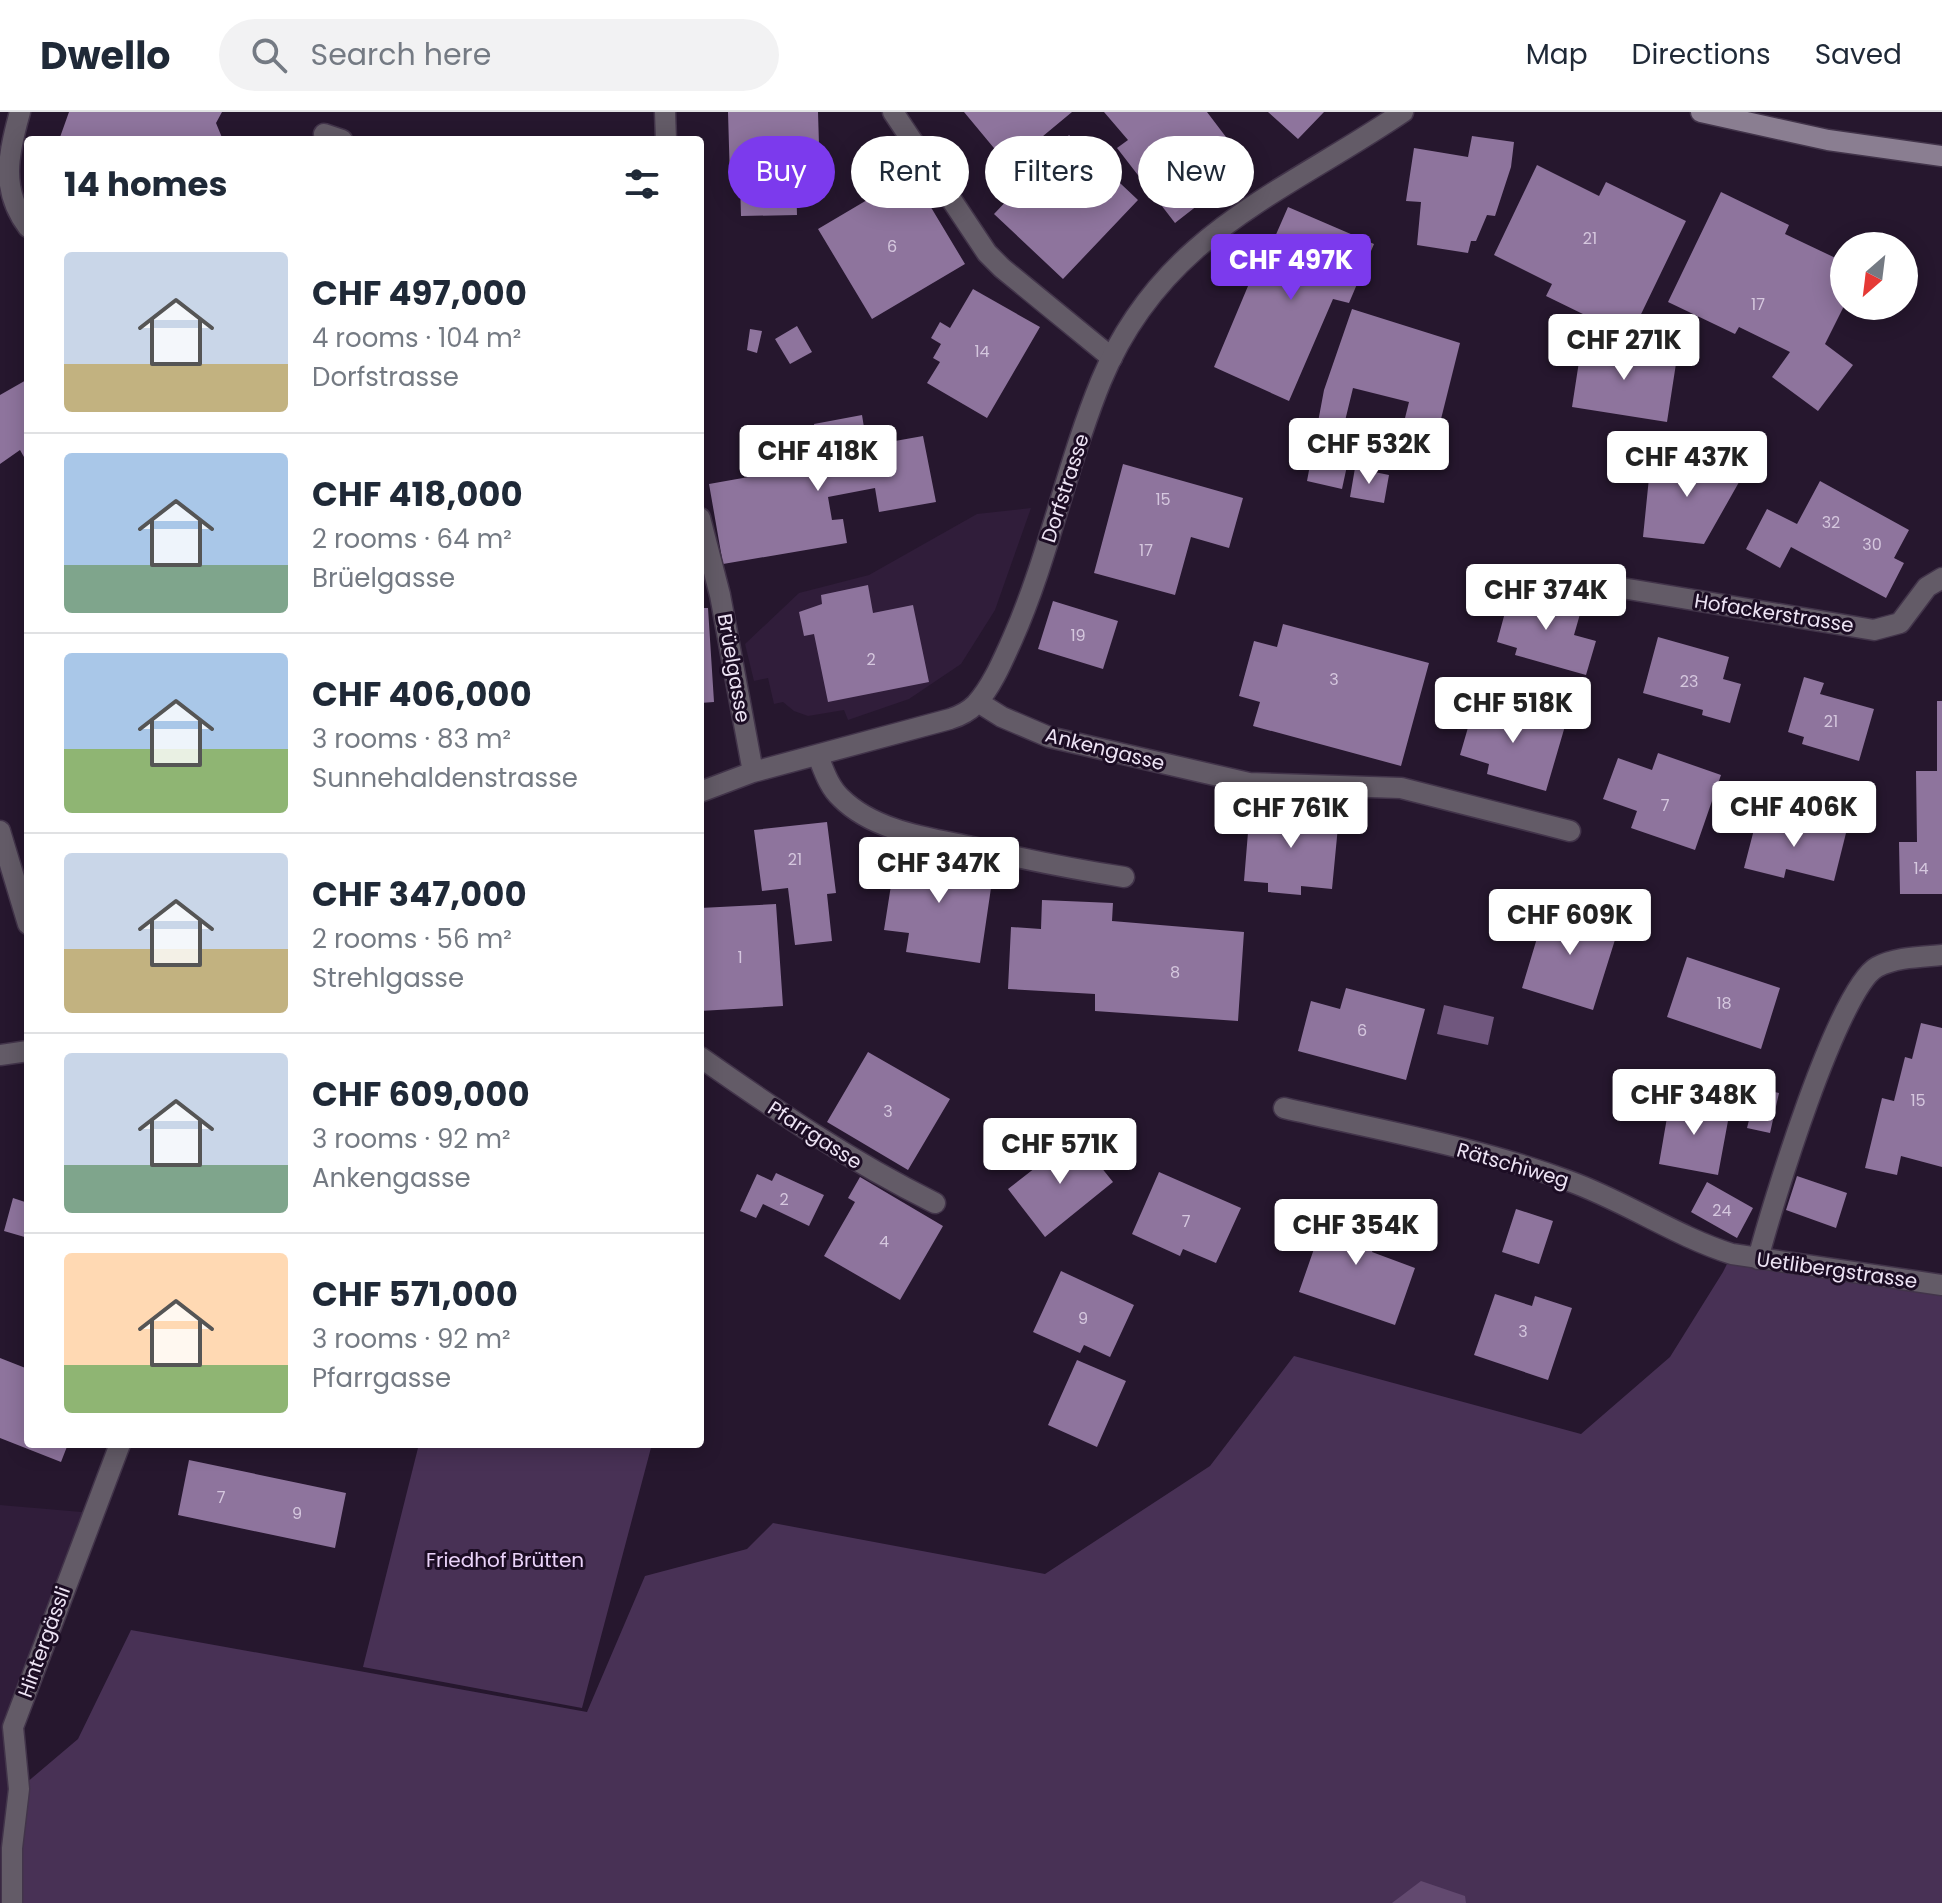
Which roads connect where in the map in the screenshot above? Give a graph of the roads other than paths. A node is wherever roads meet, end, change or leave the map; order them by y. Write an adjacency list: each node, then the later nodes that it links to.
1 (20, 112): 8 (street)
2 (665, 112): 6 (street)
3 (893, 112): 9 (street)
4 (1403, 112): 9 (street, Dorfstrasse)
5 (1701, 112): 7 (street)
6 (666, 136)
7 (1942, 156)
8 (24, 222)
9 (1112, 358): 13 (street, Dorfstrasse)
10 (704, 533): 15 (street, Brüelgasse)
11 (1942, 578): 12 (street, Hofackerstrasse)
12 (1586, 582)
13 (978, 702): 14 (street); 18 (street, Ankengasse)
14 (818, 756): 15 (street); 19 (street)
15 (753, 772): 16 (street)
16 (704, 790)
17 (0, 831): 20 (street)
18 (1570, 831)
19 (1124, 877)
20 (24, 911)
21 (1942, 955): 28 (street)
22 (24, 1052): 23 (street)
23 (0, 1055)
24 (704, 1060): 26 (street, Pfarrgasse)
25 (1284, 1108): 27 (street, Rätschiweg)
26 (935, 1203)
27 (1732, 1254): 28 (street, Uetlibergstrasse)
28 (1758, 1259): 29 (street, Uetlibergstrasse)
29 (1942, 1285)
30 (118, 1448): 31 (street, Hintergässli)
31 (12, 1903)

